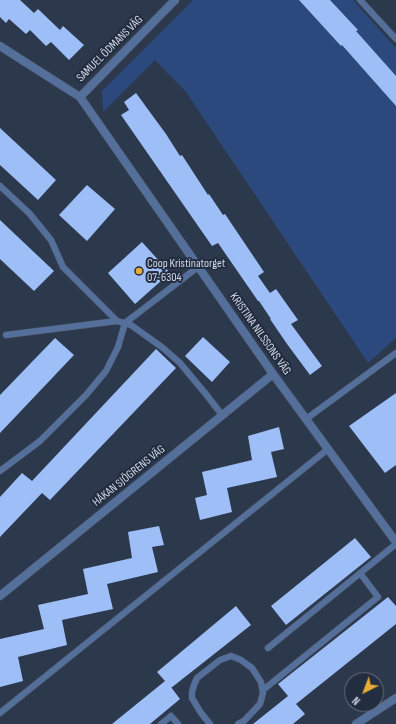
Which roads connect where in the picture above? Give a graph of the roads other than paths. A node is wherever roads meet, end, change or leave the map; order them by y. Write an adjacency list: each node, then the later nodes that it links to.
1 (175, 0): 5 (street, SAMUEL ÖDMANS VÄG)
2 (360, 0): 3 (lane)
3 (396, 40)
4 (0, 46): 5 (street, KRISTINA NILSSONS VÄG)
5 (80, 97): 7 (street, KRISTINA NILSSONS VÄG)
6 (0, 186): 8 (lane)
7 (198, 267): 9 (lane); 12 (street, KRISTINA NILSSONS VÄG)
8 (117, 321): 9 (lane); 10 (lane)
9 (125, 323): 13 (lane); 16 (lane)
10 (6, 335)
11 (396, 353): 14 (lane)
12 (273, 374): 13 (street, HÅKAN SJÖGRENS VÄG); 14 (street, KRISTINA NILSSONS VÄG)
13 (222, 415): 19 (street, HÅKAN SJÖGRENS VÄG)
14 (306, 419): 15 (street, KRISTINA NILSSONS VÄG)
15 (328, 449): 17 (street, KRISTINA NILSSONS VÄG); 23 (lane)
16 (0, 471)
17 (396, 543): 18 (lane)
18 (360, 573): 20 (lane); 21 (lane)
19 (0, 596)
20 (268, 648)
21 (262, 690): 27 (lane); 28 (lane)
22 (396, 698): 24 (street)
23 (0, 713)
24 (358, 723)
25 (161, 724): 26 (lane)
26 (178, 724)
27 (209, 724)
28 (238, 724)

